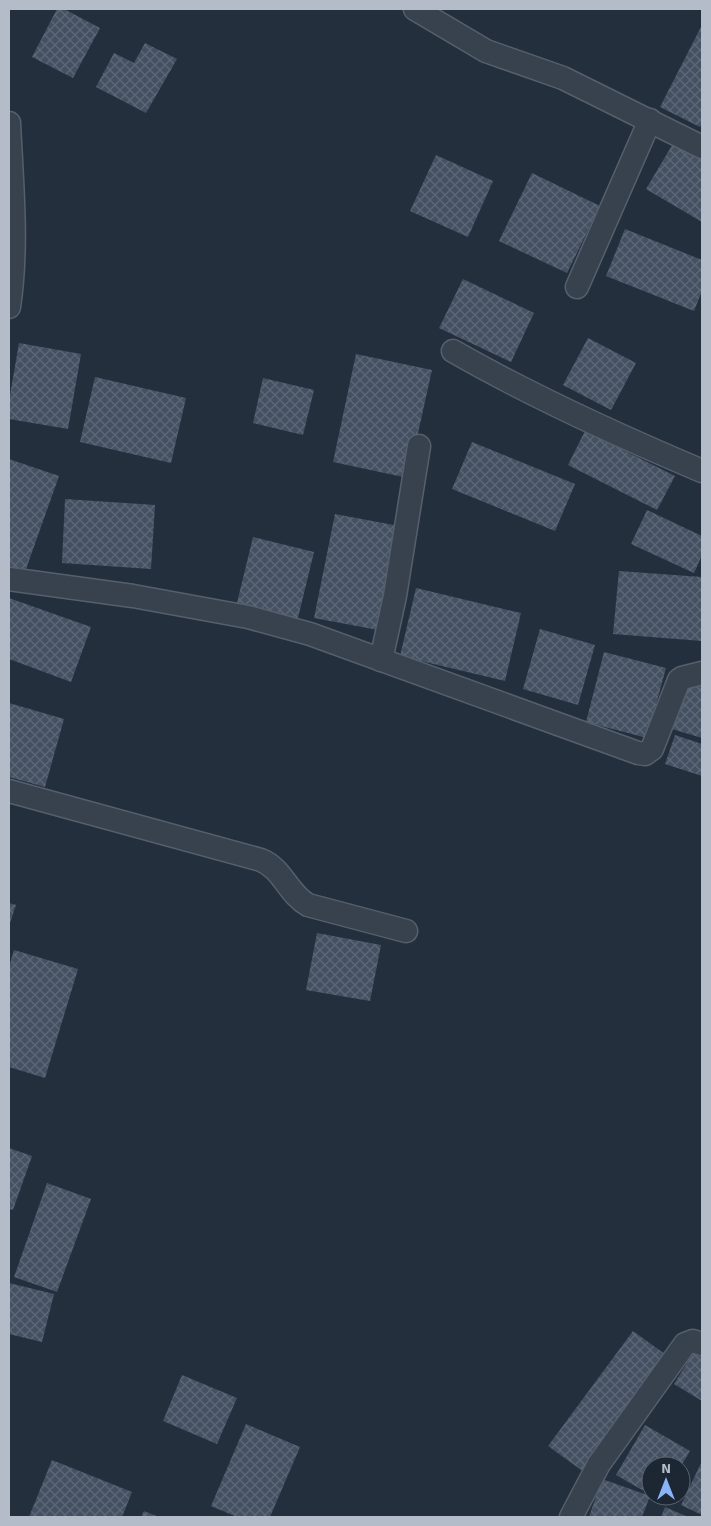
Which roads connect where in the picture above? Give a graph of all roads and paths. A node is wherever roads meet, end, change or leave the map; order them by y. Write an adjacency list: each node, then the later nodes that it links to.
1 (415, 9): 2 (street)
2 (650, 120): 4 (street); 5 (street)
3 (9, 123): 6 (street)
4 (702, 146)
5 (577, 287)
6 (9, 302)
7 (453, 351): 9 (street)
8 (419, 446): 11 (street)
9 (702, 471)
10 (9, 578): 11 (street)
11 (380, 660): 12 (street)
12 (702, 673)
13 (9, 791): 14 (street)
14 (406, 931)
15 (702, 1344): 16 (street)
16 (571, 1517)

